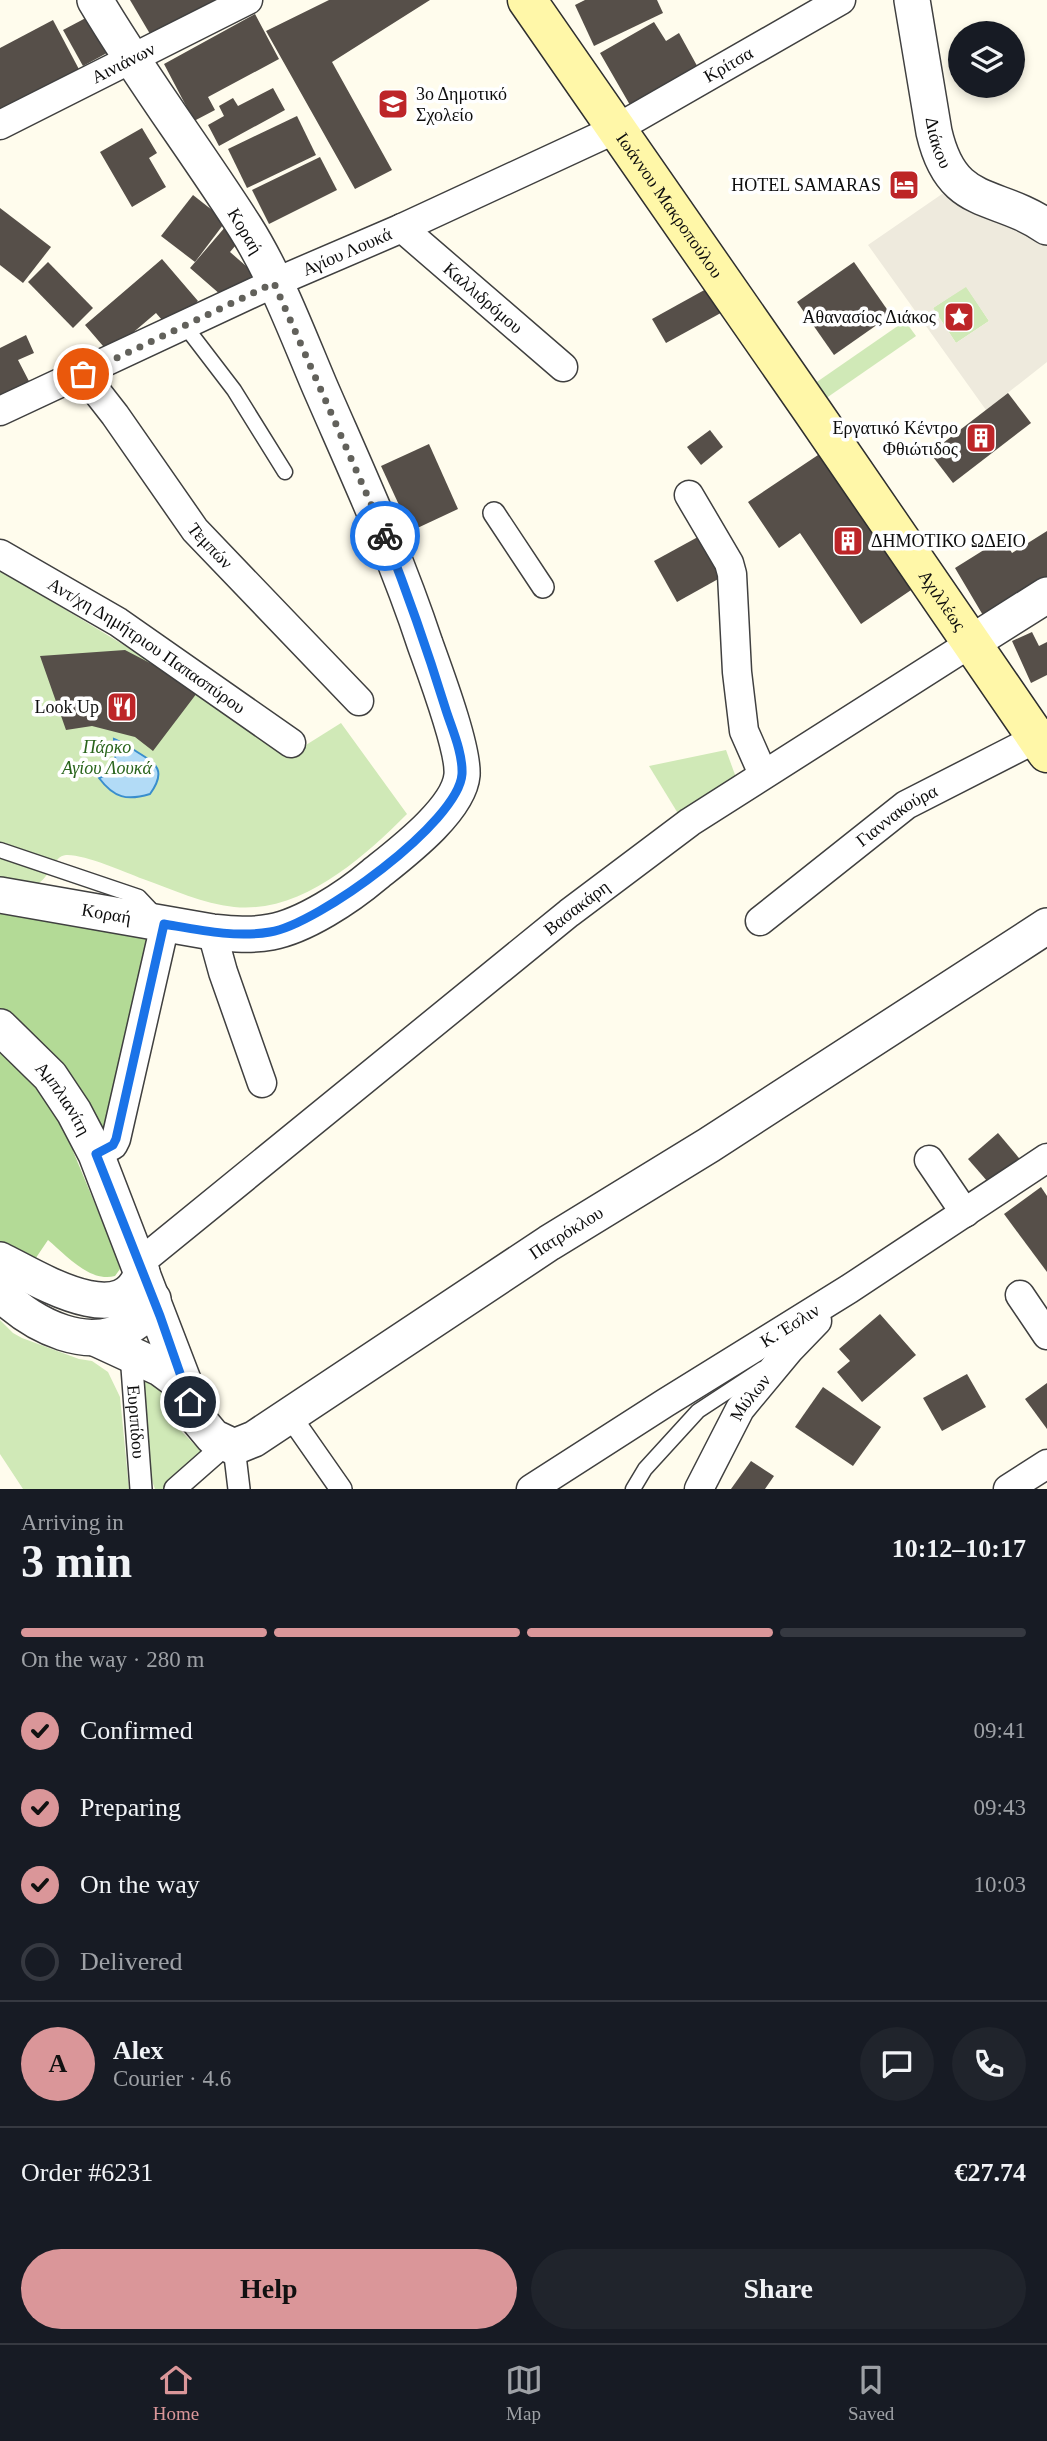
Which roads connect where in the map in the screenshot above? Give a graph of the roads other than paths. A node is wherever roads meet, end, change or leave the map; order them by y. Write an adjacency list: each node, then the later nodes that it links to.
1 (95, 0): 6 (street, Κοραή)
2 (248, 0): 6 (street, Αινιάνων)
3 (527, 0): 8 (main road, Ιωάννου Μακροπούλου)
4 (841, 0): 8 (street, Κρίτσα)
5 (912, 0): 9 (street, Διάκου)
6 (130, 59): 7 (street, Αινιάνων); 11 (street, Κοραή)
7 (0, 125)
8 (616, 129): 10 (street, Αγίου Λουκά); 16 (main road, Ιωάννου Μακροπούλου)
9 (1047, 227)
10 (402, 228): 11 (street, Αγίου Λουκά); 13 (street, Καλλιδρόμου)
11 (274, 283): 12 (street, Αγίου Λουκά); 33 (street, Κοραή)
12 (185, 326): 14 (street, Αγίου Λουκά); 17 (lane)
13 (563, 367)
14 (83, 374): 15 (street, Αγίου Λουκά); 24 (street, Τεμπών)
15 (0, 411)
16 (813, 412): 23 (main road, Αχιλλέως)
17 (285, 472)
18 (688, 495): 27 (street)
19 (494, 513): 21 (street)
20 (0, 554): 26 (street, Αντ/χη Δημήτριου Παπασπύρου)
21 (543, 587)
22 (1047, 595): 23 (street, Βασακάρη)
23 (971, 643): 25 (main road, Αχιλλέως); 27 (street, Βασακάρη)
24 (359, 701)
25 (1044, 741): 30 (street, Γιαννακούρα)
26 (290, 743)
27 (763, 774): 41 (street, Βασακάρη)
28 (0, 850): 31 (lane)
29 (0, 895): 31 (street, Κοραή)
30 (760, 921)
31 (164, 924): 33 (street, Κοραή); 36 (street)
32 (1047, 926): 50 (street, Πατρόκλου)
33 (212, 932): 35 (street)
34 (0, 1027): 36 (street, Αμπλιανίτη)
35 (262, 1083)
36 (96, 1154): 41 (street, Αμπλιανίτη)
37 (1047, 1158): 39 (street, K. Έσλιν)
38 (929, 1160): 39 (street)
39 (965, 1213): 42 (street, K. Έσλιν)
40 (0, 1260): 41 (street)
41 (144, 1278): 46 (street); 49 (street)
42 (849, 1289): 47 (street, Μύλων); 52 (street, K. Έσλιν)
43 (0, 1293): 46 (street)
44 (1020, 1295): 45 (street)
45 (1047, 1335)
46 (95, 1338): 48 (street)
47 (789, 1350): 60 (lane); 61 (street, Μύλων)
48 (131, 1354): 49 (street); 54 (street, Ευριπίδου)
49 (183, 1384): 51 (street)
50 (289, 1416): 51 (street, Πατρόκλου); 57 (street)
51 (230, 1446): 55 (street); 56 (street)
52 (571, 1463): 58 (street, K. Έσλιν); 59 (street)
53 (1047, 1464): 62 (street)
54 (141, 1489)
55 (175, 1489)
56 (239, 1489)
57 (341, 1489)
58 (531, 1489)
59 (553, 1489)
60 (633, 1489)
61 (699, 1489)
62 (1008, 1489)

